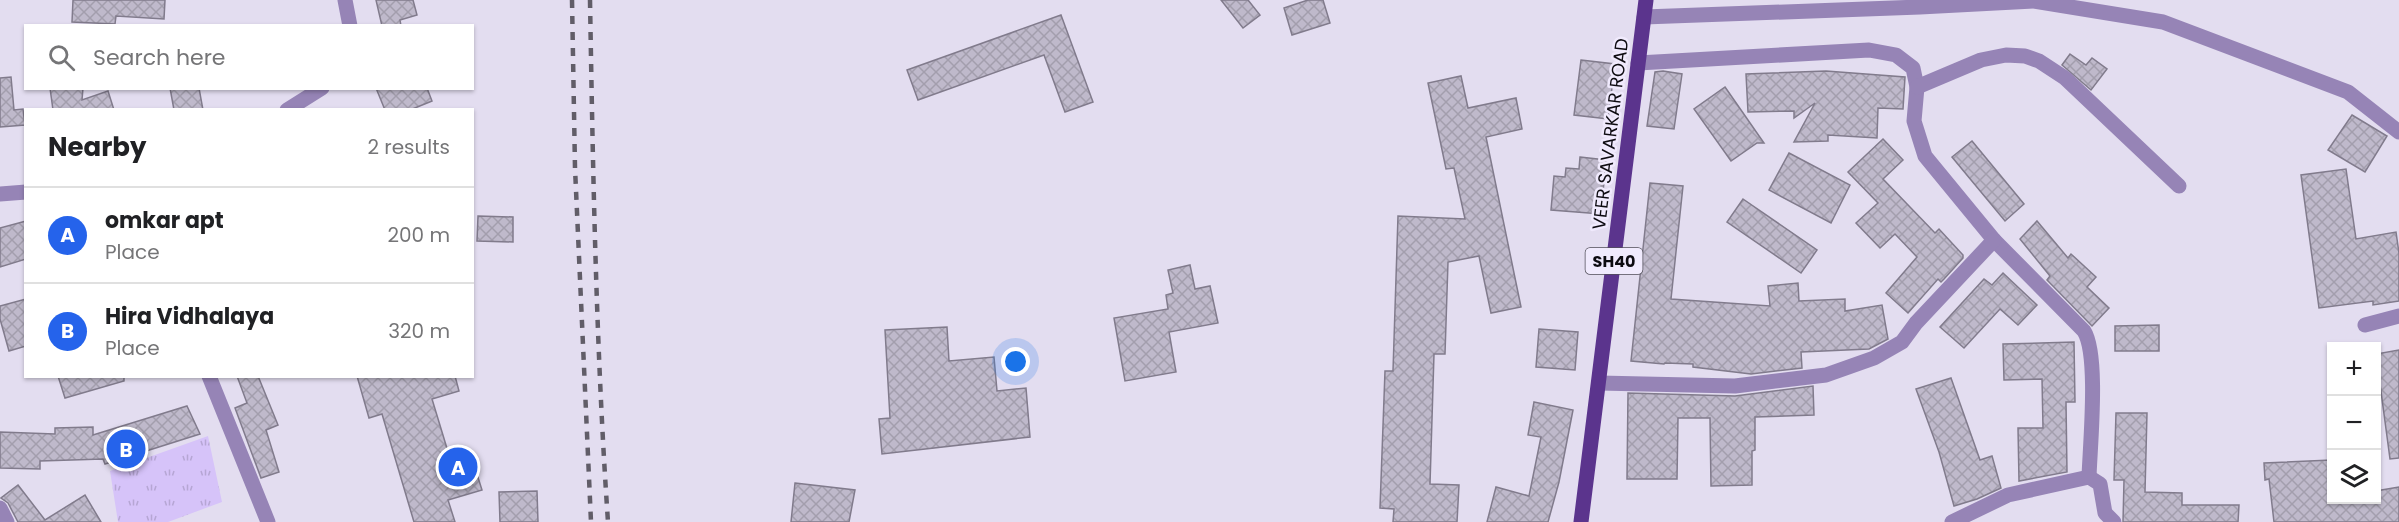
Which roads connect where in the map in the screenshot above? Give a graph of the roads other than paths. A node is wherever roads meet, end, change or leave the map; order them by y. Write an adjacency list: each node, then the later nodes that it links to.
1 (345, 0): 4 (street)
2 (1646, 0): 3 (main road, VEER SAVARKAR ROAD / SH40)
3 (1644, 17): 5 (main road, VEER SAVARKAR ROAD / SH40); 9 (street)
4 (350, 24)
5 (1638, 63): 6 (street); 17 (main road, VEER SAVARKAR ROAD / SH40)
6 (1917, 87): 10 (street); 13 (street)
7 (319, 90): 8 (street)
8 (290, 108)
9 (2399, 132)
10 (2179, 186)
11 (24, 192): 12 (street)
12 (0, 194)
13 (1994, 240): 17 (street); 18 (street)
14 (2399, 316): 15 (street)
15 (2365, 325)
16 (210, 378): 21 (street)
17 (1599, 383): 22 (main road, VEER SAVARKAR ROAD / SH40)
18 (2089, 477): 23 (street); 24 (street)
19 (0, 508): 20 (street)
20 (7, 522)
21 (268, 522)
22 (1581, 522)
23 (1952, 522)
24 (2114, 522)

